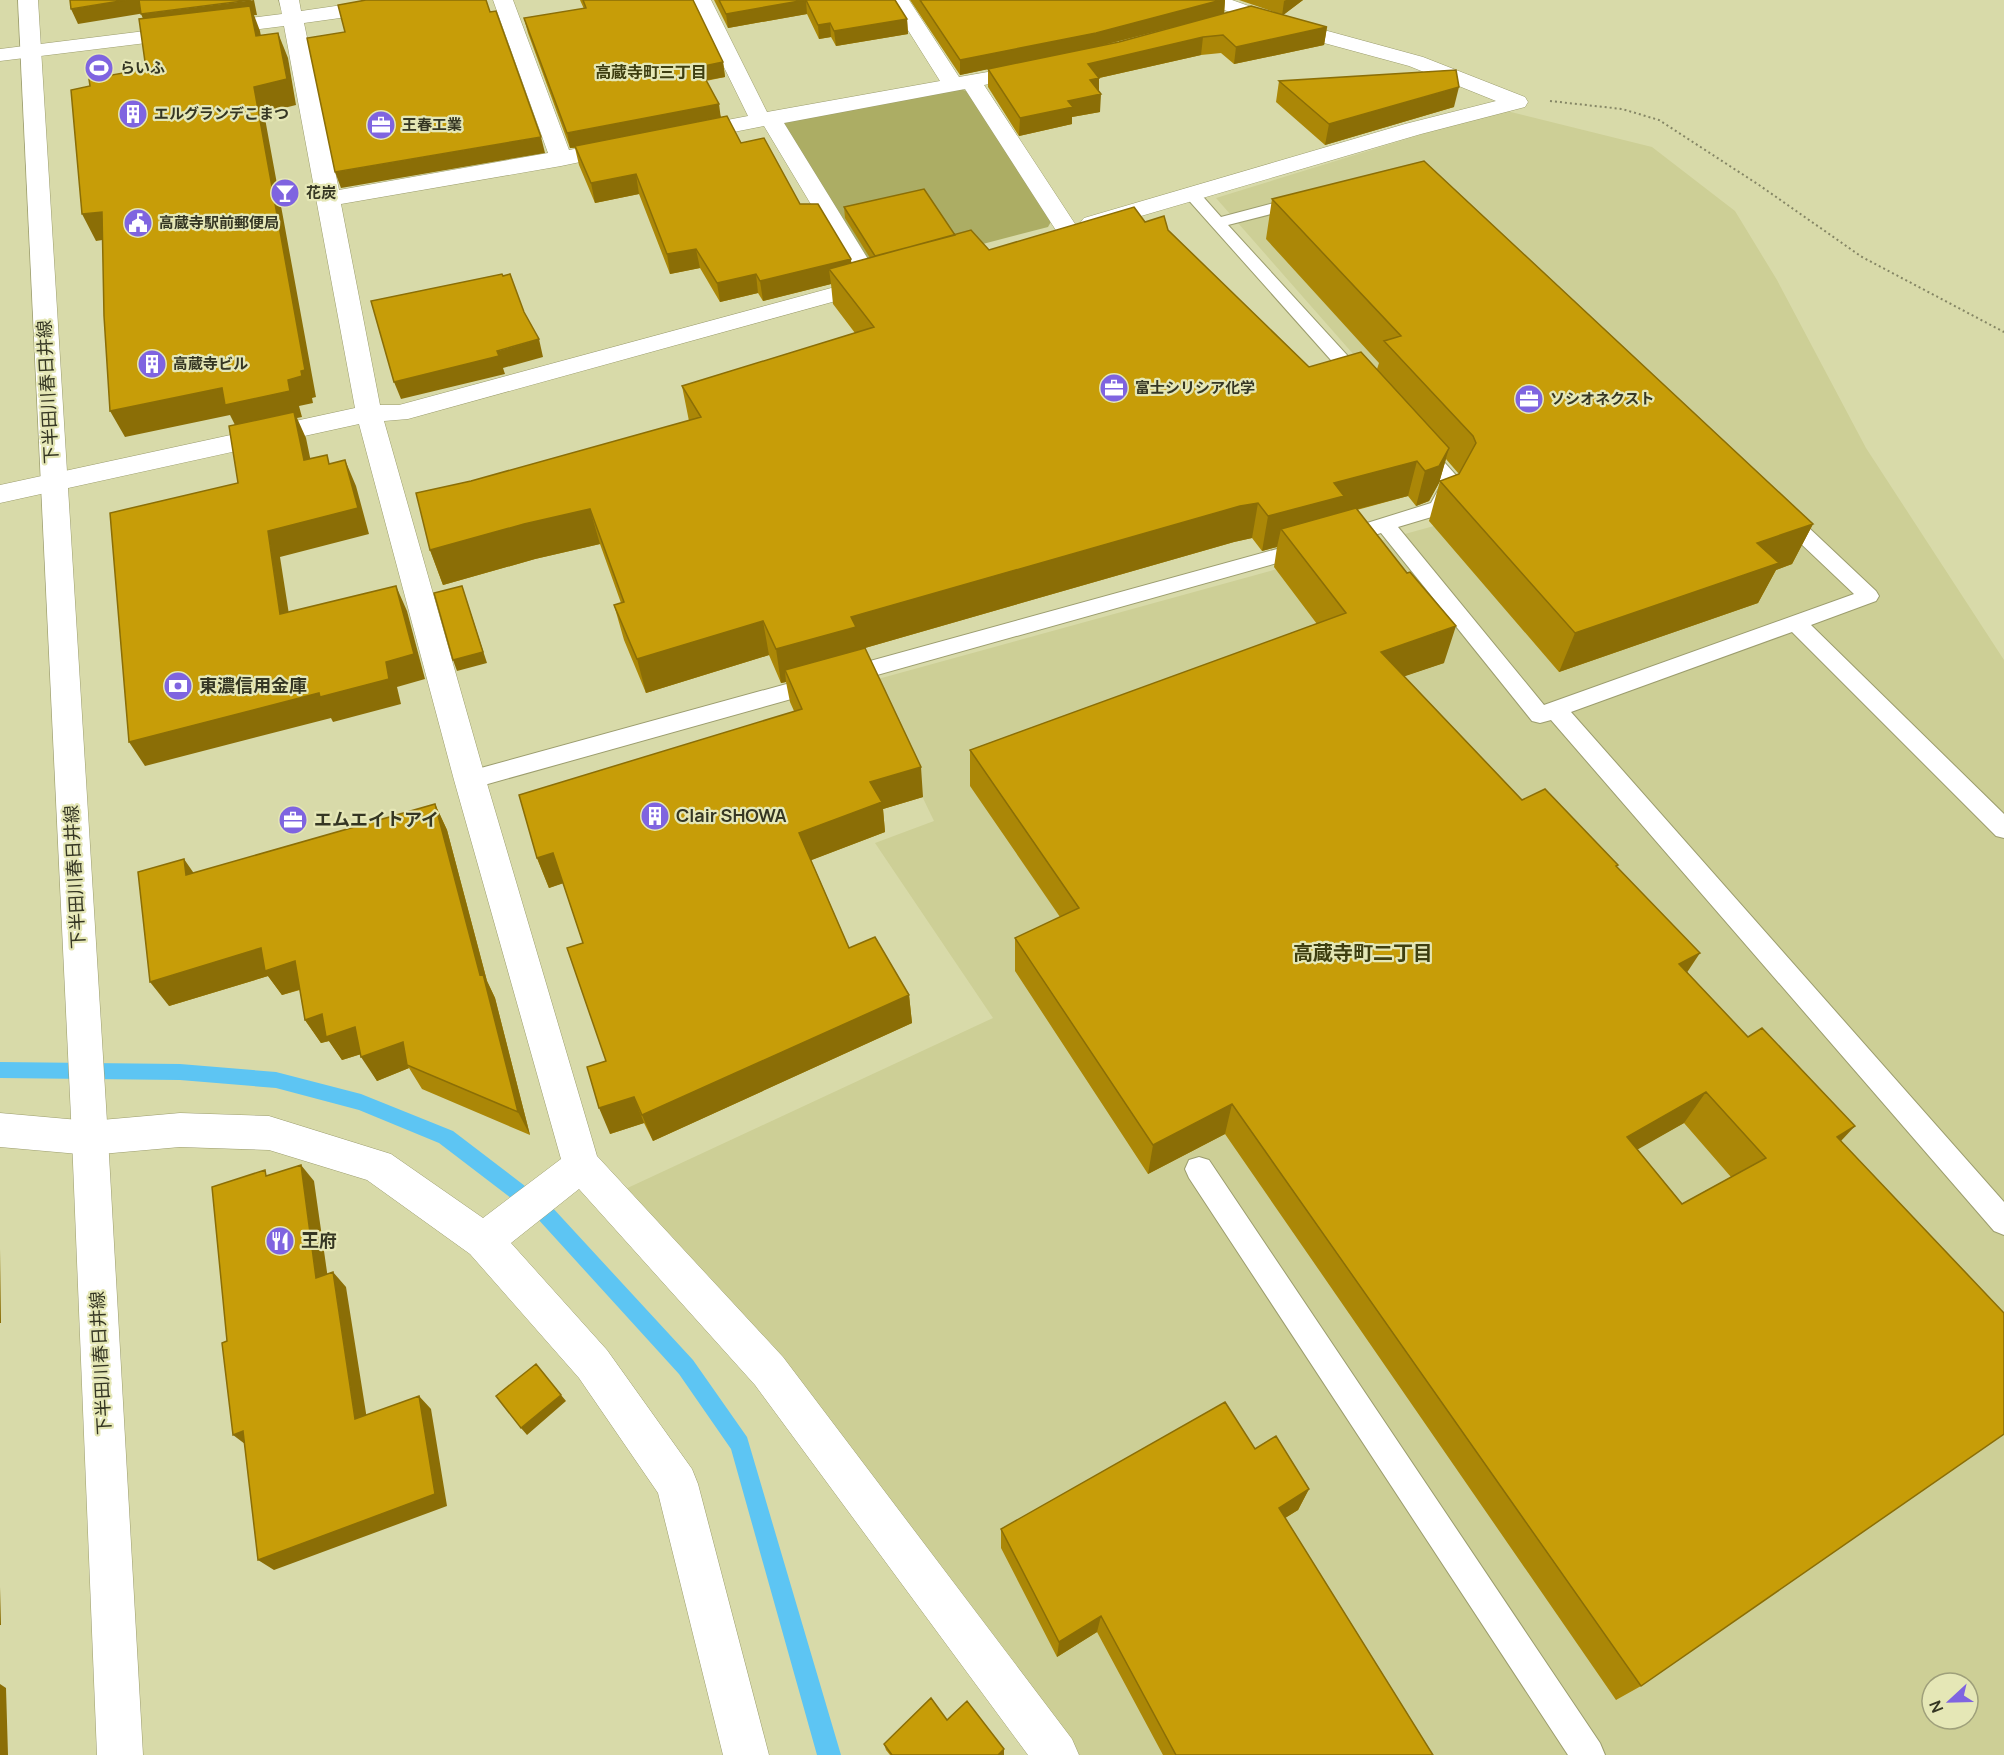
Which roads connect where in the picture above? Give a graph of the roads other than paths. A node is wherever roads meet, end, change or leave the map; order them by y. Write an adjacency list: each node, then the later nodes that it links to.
1 (28, 0): 10 (street, 下半田川春日井線)
2 (426, 0): 7 (street)
3 (503, 0): 17 (street)
4 (701, 0): 14 (street)
5 (899, 0): 13 (street)
6 (1216, 0): 8 (street)
7 (291, 10): 10 (street); 20 (street)
8 (1247, 15): 9 (street); 18 (street)
9 (1214, 26)
10 (31, 51): 11 (street); 25 (street, 下半田川春日井線)
11 (0, 55)
12 (1056, 66): 13 (street)
13 (962, 83): 14 (street); 18 (street)
14 (765, 119): 15 (street); 23 (street)
15 (666, 138)
16 (643, 143): 17 (street)
17 (561, 159): 20 (street)
18 (1192, 195): 21 (lane)
19 (1318, 197): 21 (lane)
20 (329, 199): 23 (street)
21 (1217, 223): 22 (lane)
22 (1373, 396)
23 (369, 413): 25 (street); 31 (street)
24 (1405, 430): 28 (lane)
25 (52, 482): 26 (street); 33 (street, 下半田川春日井線)
26 (0, 494)
27 (1767, 500): 29 (lane)
28 (1386, 526): 30 (lane); 31 (lane)
29 (1796, 623): 30 (lane); 32 (lane)
30 (1554, 709): 37 (lane)
31 (470, 780): 35 (street)
32 (2004, 829)
33 (89, 1121): 34 (street); 38 (street); 39 (street, 下半田川春日井線)
34 (0, 1130)
35 (581, 1165): 38 (street); 41 (street)
36 (1199, 1169): 42 (lane)
37 (2004, 1222)
38 (484, 1241): 40 (street)
39 (120, 1755)
40 (746, 1755)
41 (1056, 1755)
42 (1588, 1755)

